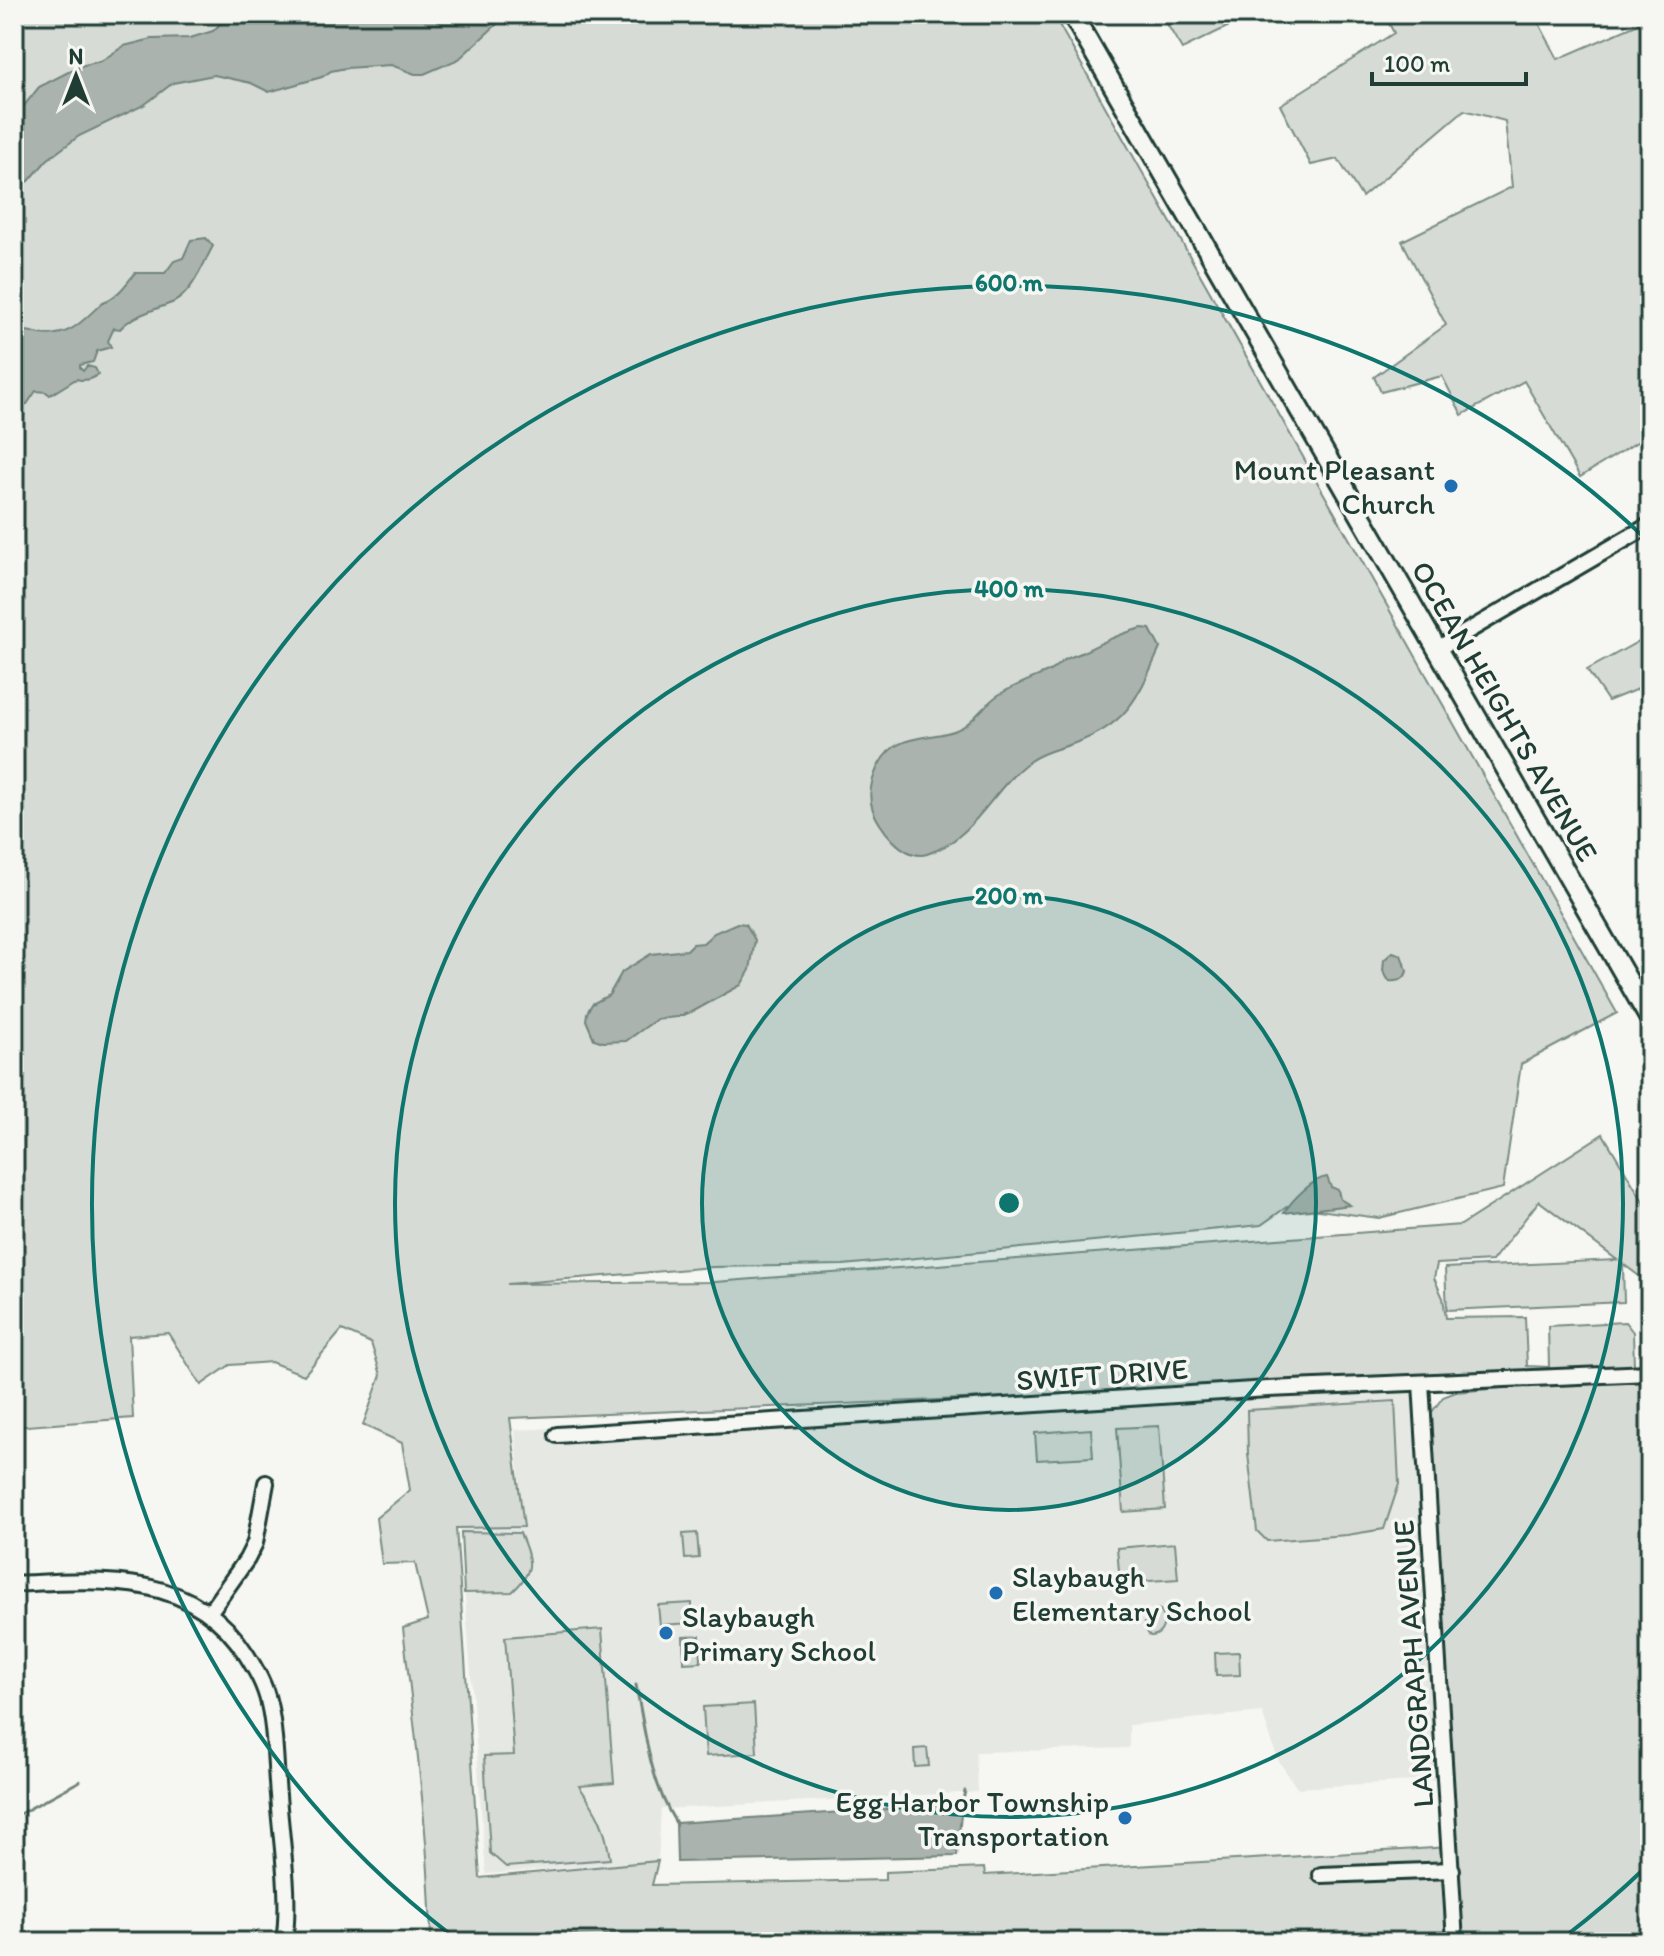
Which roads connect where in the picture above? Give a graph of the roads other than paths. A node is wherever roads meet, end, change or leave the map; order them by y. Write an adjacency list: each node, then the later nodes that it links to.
1 (1072, 14): 3 (main road, OCEAN HEIGHTS AVENUE)
2 (1650, 525): 3 (street)
3 (1437, 649): 4 (main road, OCEAN HEIGHTS AVENUE)
4 (1650, 1019)
5 (1650, 1373): 6 (street, SWIFT DRIVE)
6 (1421, 1383): 7 (street, SWIFT DRIVE); 11 (street, LANDGRAPH AVENUE)
7 (557, 1435)
8 (266, 1483): 10 (street)
9 (14, 1584): 10 (street)
10 (209, 1613): 13 (street)
11 (1452, 1870): 12 (street); 14 (street, LANDGRAPH AVENUE)
12 (1321, 1875)
13 (284, 1942)
14 (1455, 1942)

